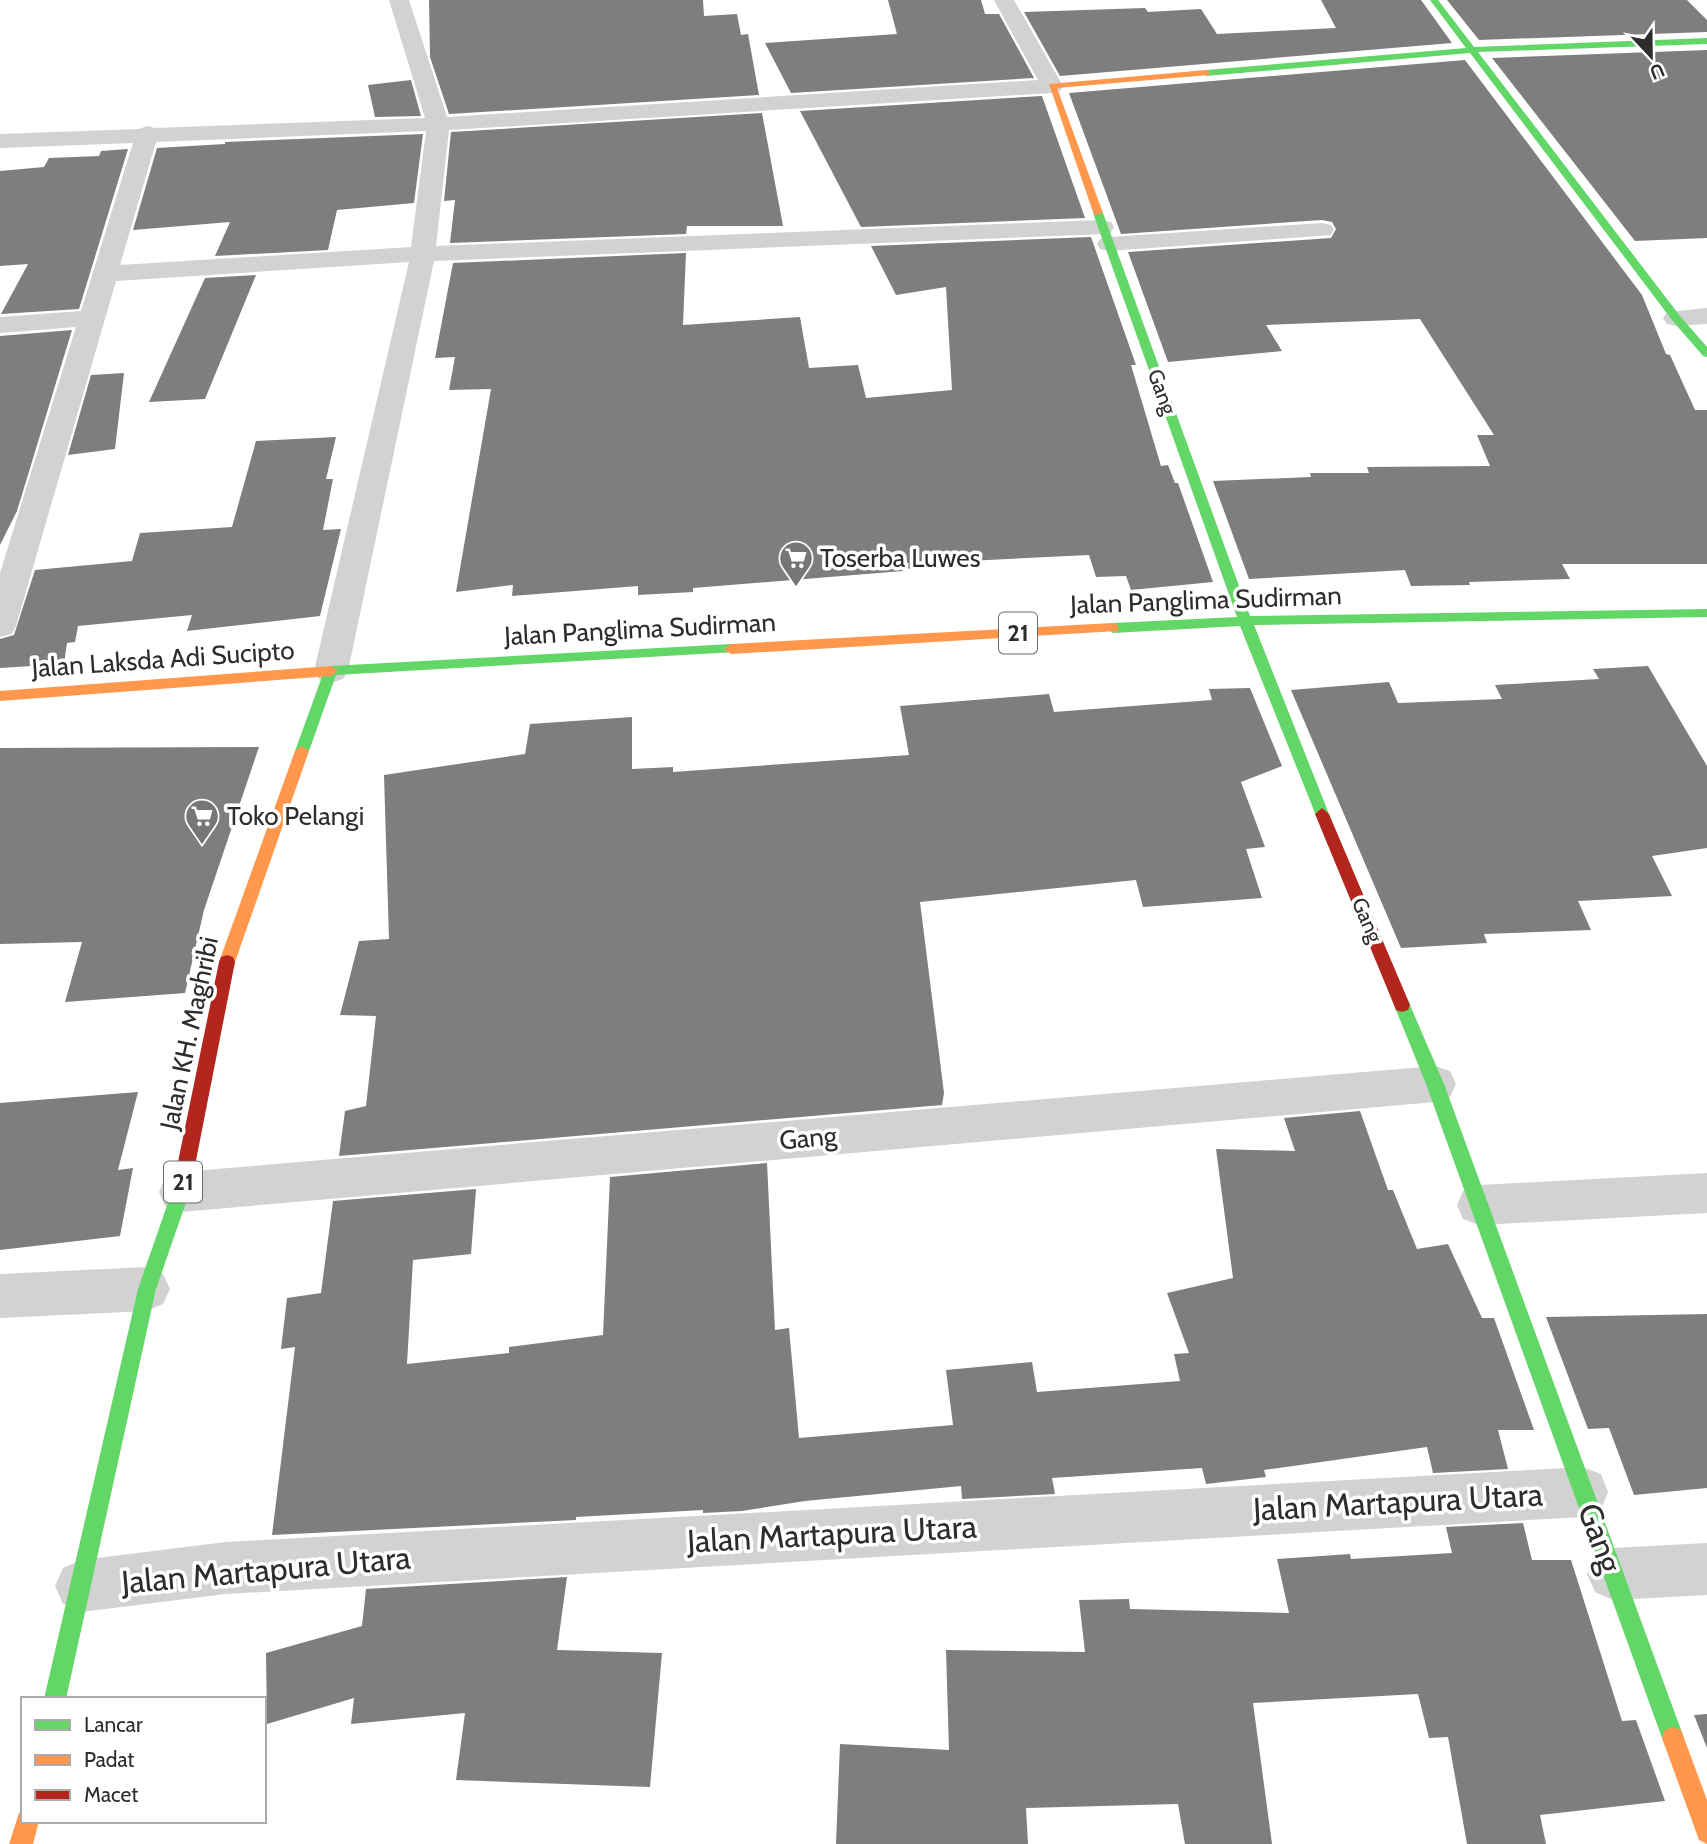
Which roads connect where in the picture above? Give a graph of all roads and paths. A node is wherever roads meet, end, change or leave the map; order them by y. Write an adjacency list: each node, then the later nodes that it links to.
1 (399, 0): 7 (street)
2 (1004, 0): 6 (street)
3 (1434, 0): 5 (main road)
4 (1707, 41): 5 (main road)
5 (1470, 50): 6 (main road); 16 (main road)
6 (1052, 86): 7 (street); 11 (main road, Gang)
7 (438, 124): 8 (street); 12 (street)
8 (147, 133): 9 (street); 13 (street)
9 (0, 141)
10 (1322, 230): 11 (street)
11 (1105, 236): 12 (street); 20 (main road, Gang)
12 (423, 254): 13 (street); 22 (street)
13 (105, 274): 15 (street)
14 (1707, 316): 16 (street)
15 (92, 318): 17 (street); 21 (street)
16 (1676, 318): 18 (main road)
17 (0, 325)
18 (1707, 354)
19 (1707, 613): 20 (main road, Jalan Panglima Sudirman / 21)
20 (1245, 621): 22 (main road, Jalan Panglima Sudirman / 21); 24 (main road, Gang)
21 (0, 626)
22 (331, 671): 23 (main road, Jalan Laksda Adi Sucipto); 25 (main road, Jalan KH. Maghribi / 21)
23 (0, 696)
24 (1435, 1084): 25 (street, Gang); 27 (main road, Gang)
25 (181, 1192): 28 (main road, Jalan KH. Maghribi / 21)
26 (1707, 1193): 27 (street)
27 (1479, 1205): 30 (main road, Gang)
28 (147, 1289): 29 (street); 33 (main road, Jalan KH. Maghribi / 21)
29 (0, 1296)
30 (1583, 1492): 32 (main road, Gang); 33 (street, Jalan Martapura Utara)
31 (1707, 1569): 32 (street)
32 (1613, 1574): 36 (main road, Gang)
33 (81, 1586): 34 (main road, Jalan KH. Maghribi / 21)
34 (55, 1697)
35 (26, 1823): 37 (main road)
36 (1707, 1832)
37 (21, 1844)

